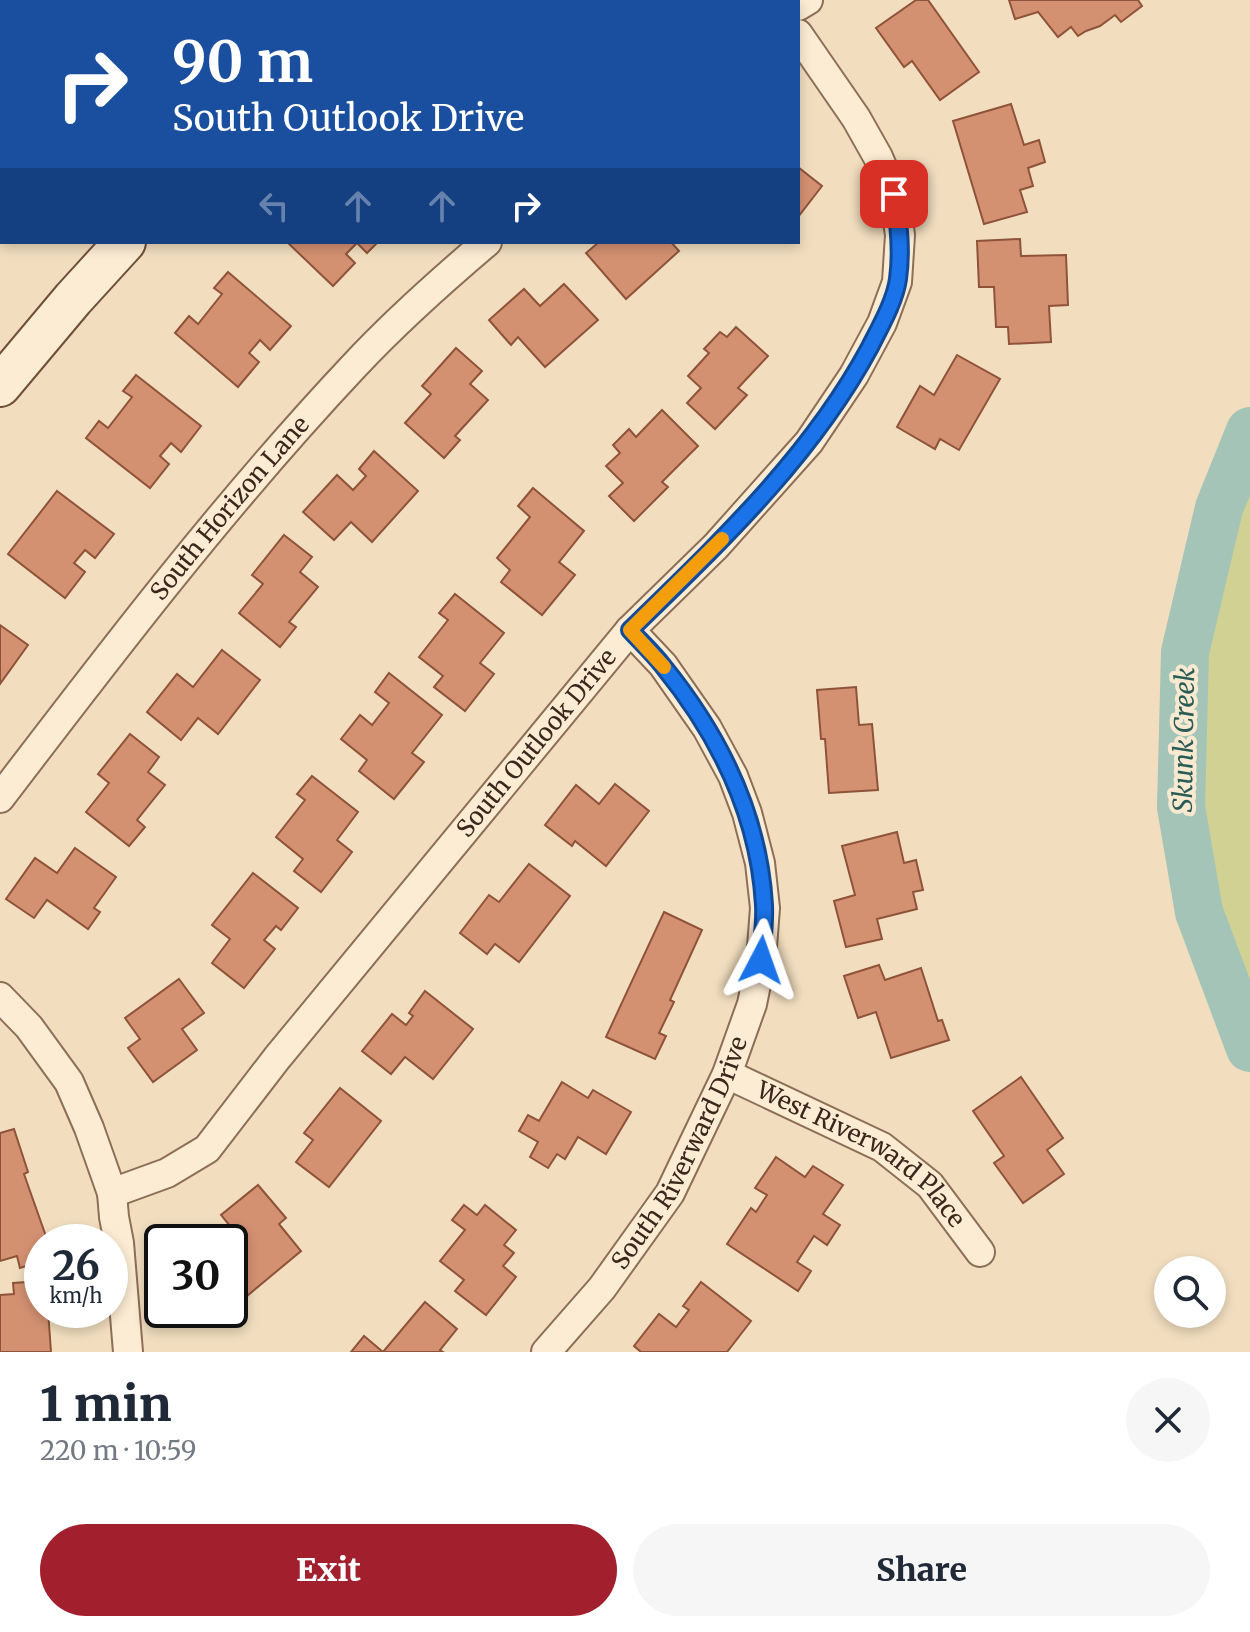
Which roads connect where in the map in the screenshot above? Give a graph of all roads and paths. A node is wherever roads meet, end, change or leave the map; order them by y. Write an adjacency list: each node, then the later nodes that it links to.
1 (800, 37): 5 (street, South Outlook Drive)
2 (123, 244): 4 (main road)
3 (485, 244): 6 (street, South Horizon Lane)
4 (0, 386)
5 (630, 630): 8 (street, South Riverward Drive); 9 (street, South Outlook Drive)
6 (0, 798)
7 (0, 997): 9 (street)
8 (727, 1074): 10 (street, West Riverward Place); 12 (street, South Riverward Drive)
9 (112, 1193): 11 (street)
10 (980, 1252)
11 (128, 1352)
12 (546, 1352)

